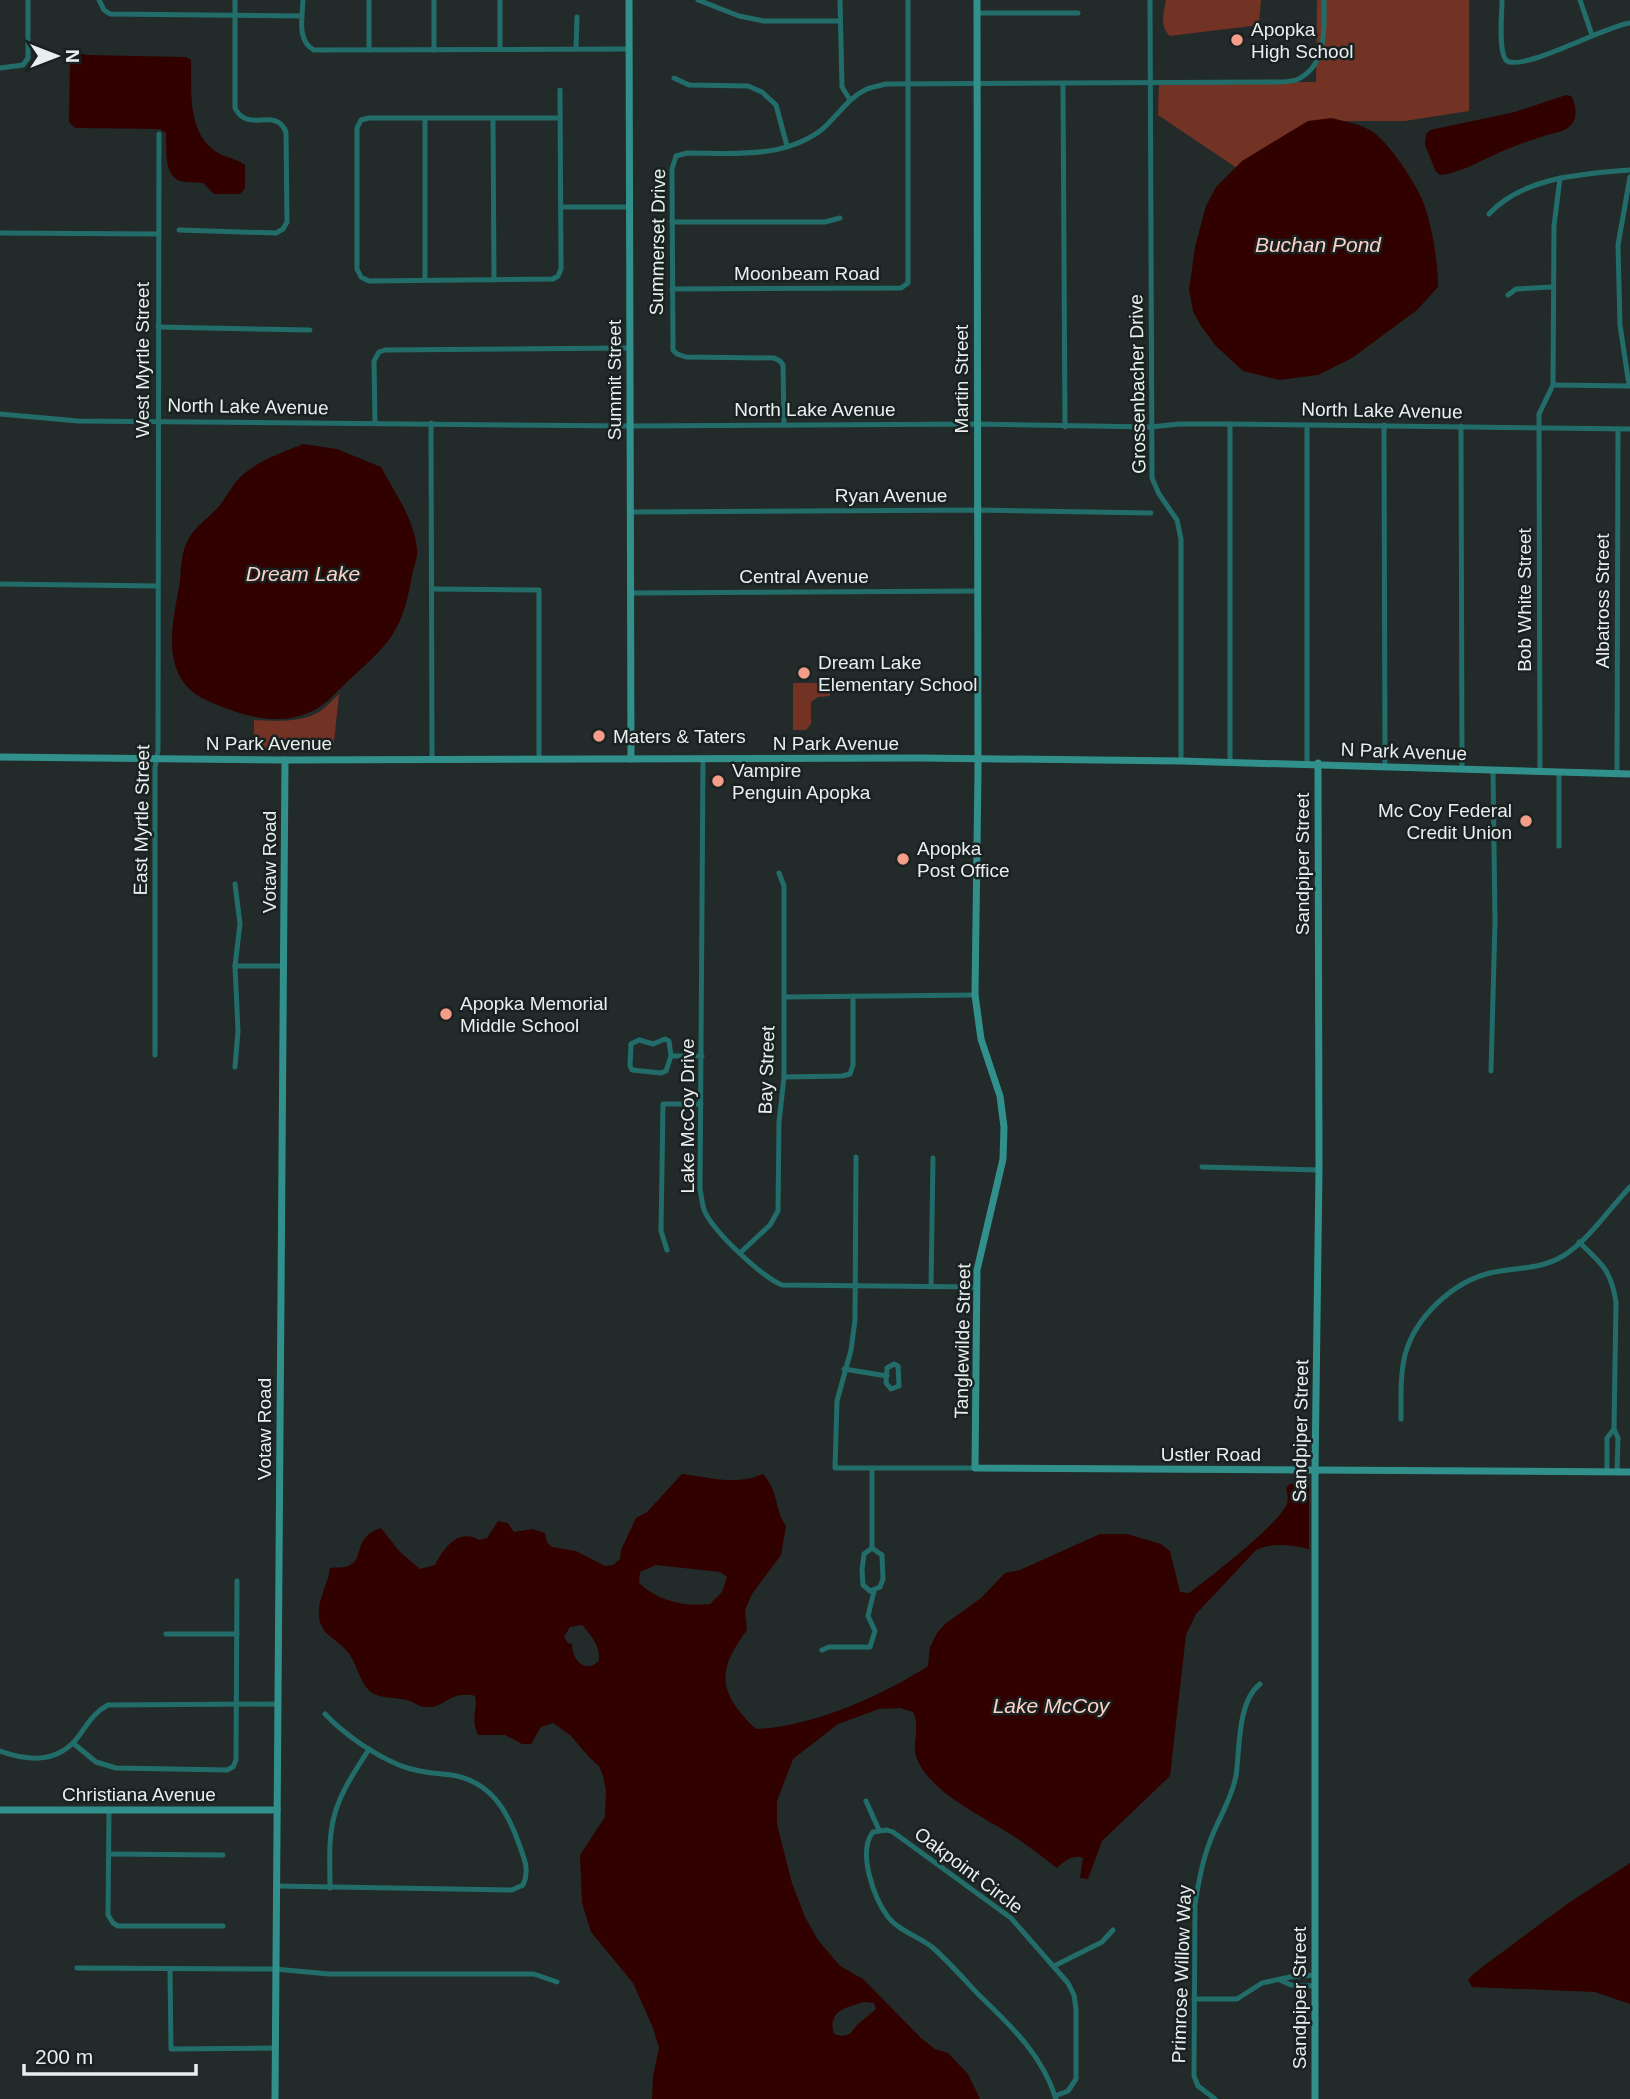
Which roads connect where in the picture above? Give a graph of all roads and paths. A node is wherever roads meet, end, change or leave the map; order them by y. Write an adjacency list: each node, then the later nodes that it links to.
1 (28, 0): 30 (street)
2 (99, 0): 19 (street)
3 (235, 0): 19 (street)
4 (303, 0): 20 (street)
5 (369, 0): 28 (street)
6 (434, 0): 29 (street)
7 (500, 0): 25 (street)
8 (629, 0): 27 (street, Summit Street)
9 (698, 0): 22 (street)
10 (840, 0): 22 (street)
11 (908, 0): 32 (street)
12 (976, 0): 17 (street, Martin Street)
13 (1150, 0): 34 (street, Grossenbacher Drive)
14 (1324, 0): 34 (street, Summerset Drive)
15 (1502, 0): 24 (street)
16 (1580, 0): 24 (street)
17 (976, 13): 18 (street); 33 (street, Martin Street)
18 (1078, 13)
19 (235, 16): 20 (street); 51 (street)
20 (302, 16): 28 (street)
21 (577, 17): 26 (street)
22 (840, 21): 37 (street)
23 (1630, 23): 24 (street)
24 (1592, 35)
25 (500, 49): 26 (street); 29 (street)
26 (576, 49): 27 (street)
27 (629, 49): 47 (street, Summit Street)
28 (369, 50): 29 (street)
29 (434, 50)
30 (0, 68)
31 (674, 78): 42 (street)
32 (908, 83): 33 (street, Summerset Drive); 37 (street, Summerset Drive); 57 (street, Moonbeam Road)
33 (976, 83): 35 (street, Summerset Drive); 68 (street, Martin Street)
34 (1150, 83): 35 (street, Summerset Drive); 76 (street, Grossenbacher Drive)
35 (1063, 84): 75 (street)
36 (560, 90): 40 (street)
37 (850, 100): 42 (street, Summerset Drive)
38 (425, 118): 39 (street); 55 (street); 55 (street)
39 (493, 118): 40 (street); 54 (street)
40 (559, 118): 46 (street)
41 (159, 134): 53 (street, West Myrtle Street)
42 (788, 146): 50 (street, Summerset Drive)
43 (1630, 170): 45 (street)
44 (1630, 177): 63 (street)
45 (1560, 178): 48 (street); 56 (street, Bob White Street)
46 (561, 207): 47 (street); 54 (street)
47 (629, 207): 61 (street, Summit Street)
48 (1489, 214)
49 (840, 218): 50 (street)
50 (673, 222): 57 (street, Summerset Drive)
51 (179, 230)
52 (0, 233): 53 (street)
53 (158, 234): 59 (street, West Myrtle Street)
54 (494, 280): 55 (street)
55 (425, 281)
56 (1552, 287): 58 (street); 62 (street, Bob White Street)
57 (673, 289): 70 (street, Summerset Drive)
58 (1508, 295)
59 (159, 327): 60 (street); 65 (street, West Myrtle Street)
60 (310, 330)
61 (630, 348): 66 (street); 73 (street, Summit Street)
62 (1552, 385): 63 (street); 77 (street, Bob White Street)
63 (1630, 386)
64 (0, 414): 65 (street, North Lake Avenue)
65 (159, 420): 66 (street, North Lake Avenue); 84 (street, West Myrtle Street)
66 (375, 423): 67 (street, North Lake Avenue)
67 (431, 423): 73 (street, North Lake Avenue); 85 (street)
68 (977, 424): 70 (street, North Lake Avenue); 75 (street, North Lake Avenue); 80 (street, Martin Street)
69 (1230, 424): 71 (street, North Lake Avenue); 76 (street, North Lake Avenue); 97 (street)
70 (784, 425): 73 (street, North Lake Avenue)
71 (1307, 425): 72 (street, North Lake Avenue); 98 (street)
72 (1384, 425): 74 (street, North Lake Avenue); 100 (street)
73 (630, 426): 81 (street, Summit Street)
74 (1461, 426): 77 (street, North Lake Avenue); 101 (street)
75 (1065, 427): 76 (street, North Lake Avenue)
76 (1151, 427): 96 (street, Grossenbacher Drive)
77 (1540, 428): 78 (street, North Lake Avenue); 103 (street, Bob White Street)
78 (1618, 429): 79 (street, North Lake Avenue); 105 (street, Albatross Street)
79 (1630, 429)
80 (978, 510): 81 (street, Ryan Avenue); 82 (street, Ryan Avenue); 86 (street, Martin Street)
81 (631, 512): 87 (street, Summit Street)
82 (1151, 513)
83 (0, 584): 84 (street)
84 (158, 586): 89 (street, East Myrtle Street)
85 (432, 589): 94 (street); 95 (street)
86 (977, 591): 87 (street, Central Avenue); 92 (street, Martin Street)
87 (631, 593): 91 (street, Summit Street)
88 (0, 757): 89 (street, N Park Avenue)
89 (157, 758): 93 (street, N Park Avenue); 115 (street, East Myrtle Street)
90 (703, 758): 91 (street, N Park Avenue); 92 (street, N Park Avenue); 117 (street, Lake McCoy Drive)
91 (631, 759): 95 (street, N Park Avenue)
92 (978, 759): 96 (street, N Park Avenue); 112 (street, Tanglewilde Street)
93 (285, 760): 94 (street, N Park Avenue); 111 (street, Votaw Road)
94 (432, 760): 95 (street, N Park Avenue)
95 (539, 760)
96 (1181, 761): 97 (street, N Park Avenue)
97 (1230, 761): 98 (street, N Park Avenue)
98 (1307, 763): 99 (street, N Park Avenue)
99 (1318, 764): 100 (street, N Park Avenue); 125 (street, Sandpiper Street)
100 (1385, 766): 101 (street, N Park Avenue)
101 (1462, 769): 102 (street, N Park Avenue)
102 (1493, 770): 103 (street, N Park Avenue); 119 (street)
103 (1540, 771): 104 (street, N Park Avenue)
104 (1559, 772): 105 (street, N Park Avenue); 107 (street)
105 (1617, 773): 106 (street, N Park Avenue)
106 (1630, 774)
107 (1559, 846)
108 (779, 873): 114 (street, Bay Street)
109 (235, 884): 110 (street)
110 (235, 966): 111 (street); 118 (street)
111 (283, 966): 153 (street, Votaw Road)
112 (975, 995): 113 (street); 132 (street, Tanglewilde Street)
113 (853, 996): 114 (street); 120 (street)
114 (784, 997): 120 (street, Bay Street)
115 (155, 1055)
116 (671, 1056): 116 (street); 117 (street)
117 (702, 1056): 121 (street, Lake McCoy Drive)
118 (235, 1067)
119 (1491, 1071)
120 (783, 1077): 129 (street, Bay Street)
121 (701, 1104): 128 (street); 129 (street, Lake McCoy Drive)
122 (856, 1157): 130 (street)
123 (933, 1158): 131 (street)
124 (1202, 1167): 125 (street)
125 (1319, 1170): 141 (street, Sandpiper Street)
126 (1630, 1187): 127 (street)
127 (1579, 1242): 135 (street); 136 (street)
128 (667, 1250)
129 (740, 1253): 130 (street, Lake McCoy Drive)
130 (856, 1286): 131 (street, Lake McCoy Drive); 133 (street)
131 (931, 1287): 132 (street, Lake McCoy Drive)
132 (977, 1287): 139 (street, Tanglewilde Street)
133 (845, 1368): 134 (street); 140 (street, Ustler Road)
134 (887, 1376)
135 (1401, 1419)
136 (1614, 1429): 137 (street); 138 (street)
137 (1606, 1450): 138 (street); 142 (street)
138 (1617, 1450): 143 (street)
139 (975, 1468): 140 (street, Ustler Road); 141 (street, Ustler Road)
140 (872, 1469): 145 (street)
141 (1315, 1471): 142 (street, Ustler Road); 173 (street, Sandpiper Street)
142 (1606, 1472): 143 (street, Ustler Road)
143 (1617, 1472): 144 (street, Ustler Road)
144 (1630, 1472)
145 (872, 1548): 147 (street); 147 (street)
146 (237, 1581): 149 (street)
147 (874, 1591): 150 (street)
148 (166, 1634): 149 (street)
149 (237, 1634): 152 (street)
150 (822, 1650)
151 (1259, 1684): 177 (street, Primrose Willow Way)
152 (236, 1703): 153 (street); 155 (street); 155 (street)
153 (277, 1704): 161 (street, Votaw Road)
154 (325, 1714): 156 (street)
155 (73, 1743): 157 (street)
156 (369, 1749): 166 (street); 166 (street)
157 (0, 1751)
158 (866, 1801): 162 (street)
159 (0, 1810): 160 (street, Christiana Avenue)
160 (109, 1810): 161 (street, Christiana Avenue); 163 (street)
161 (277, 1810): 165 (street, Votaw Road)
162 (879, 1830): 169 (street, Oakpoint Circle); 179 (street, Oakpoint Circle)
163 (108, 1854): 164 (street); 167 (street)
164 (223, 1855)
165 (276, 1886): 166 (street); 172 (street, Votaw Road)
166 (330, 1888)
167 (223, 1926)
168 (1113, 1930): 169 (street)
169 (1054, 1966): 179 (street, Oakpoint Circle)
170 (77, 1968): 171 (street)
171 (170, 1969): 172 (street); 178 (street)
172 (275, 1969): 175 (street); 178 (street, Votaw Road)
173 (1315, 1975): 174 (street); 176 (street, Sandpiper Street)
174 (1280, 1980): 176 (street); 177 (street)
175 (556, 1982)
176 (1315, 1986): 182 (street, Sandpiper Street)
177 (1194, 1999): 181 (street, Primrose Willow Way)
178 (275, 2048): 180 (street, Votaw Road)
179 (1055, 2097)
180 (275, 2099)
181 (1215, 2099)
182 (1315, 2099)

